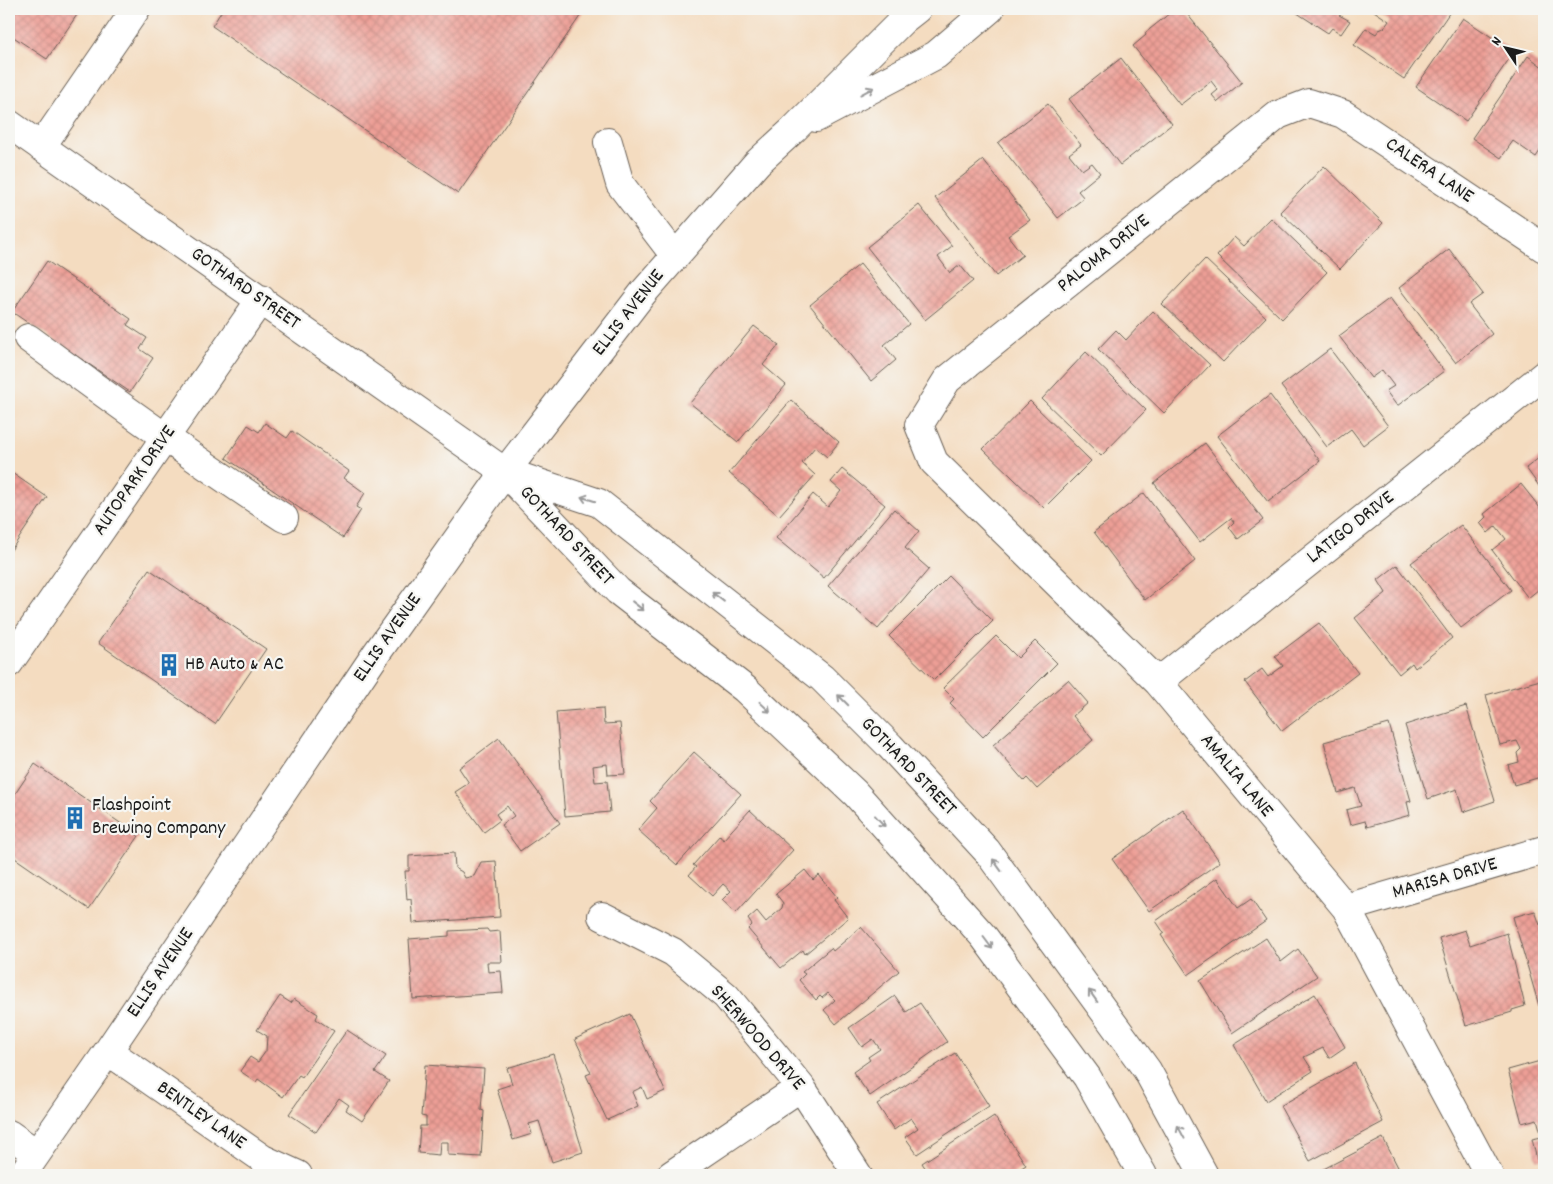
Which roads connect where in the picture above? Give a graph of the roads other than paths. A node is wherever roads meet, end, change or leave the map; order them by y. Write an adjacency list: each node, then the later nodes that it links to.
1 (136, 9): 8 (street)
2 (917, 9): 6 (street, ELLIS AVENUE)
3 (990, 9): 6 (street, ELLIS AVENUE, one-way to 3)
4 (1309, 104): 9 (street, CALERA LANE); 14 (street, PALOMA DRIVE)
5 (9, 124): 8 (street, GOTHARD STREET)
6 (793, 130): 10 (street, ELLIS AVENUE)
7 (608, 142): 10 (street)
8 (41, 147): 11 (street, GOTHARD STREET)
9 (1544, 248)
10 (675, 256): 16 (street, ELLIS AVENUE)
11 (261, 299): 15 (street, AUTOPARK DRIVE); 16 (street, GOTHARD STREET)
12 (28, 338): 15 (street)
13 (1544, 375): 19 (street, LATIGO DRIVE)
14 (919, 426): 19 (street, AMALIA LANE)
15 (165, 438): 17 (street); 18 (street, AUTOPARK DRIVE)
16 (505, 472): 23 (street, ELLIS AVENUE); 31 (street, GOTHARD STREET, one-way to 31); 32 (street, GOTHARD STREET, one-way to 16)
17 (284, 518)
18 (9, 663)
19 (1158, 682): 21 (street, AMALIA LANE)
20 (1544, 850): 21 (street, MARISA DRIVE)
21 (1346, 908): 33 (street, AMALIA LANE)
22 (602, 916): 24 (street, SHERWOOD DRIVE)
23 (108, 1051): 26 (street, ELLIS AVENUE); 27 (street, BENTLEY LANE)
24 (801, 1087): 29 (street); 30 (street, SHERWOOD DRIVE)
25 (9, 1134): 26 (street)
26 (29, 1164)
27 (257, 1167): 28 (street, BENTLEY LANE)
28 (298, 1175)
29 (671, 1175)
30 (858, 1175)
31 (1143, 1175)
32 (1204, 1175)
33 (1489, 1175)

